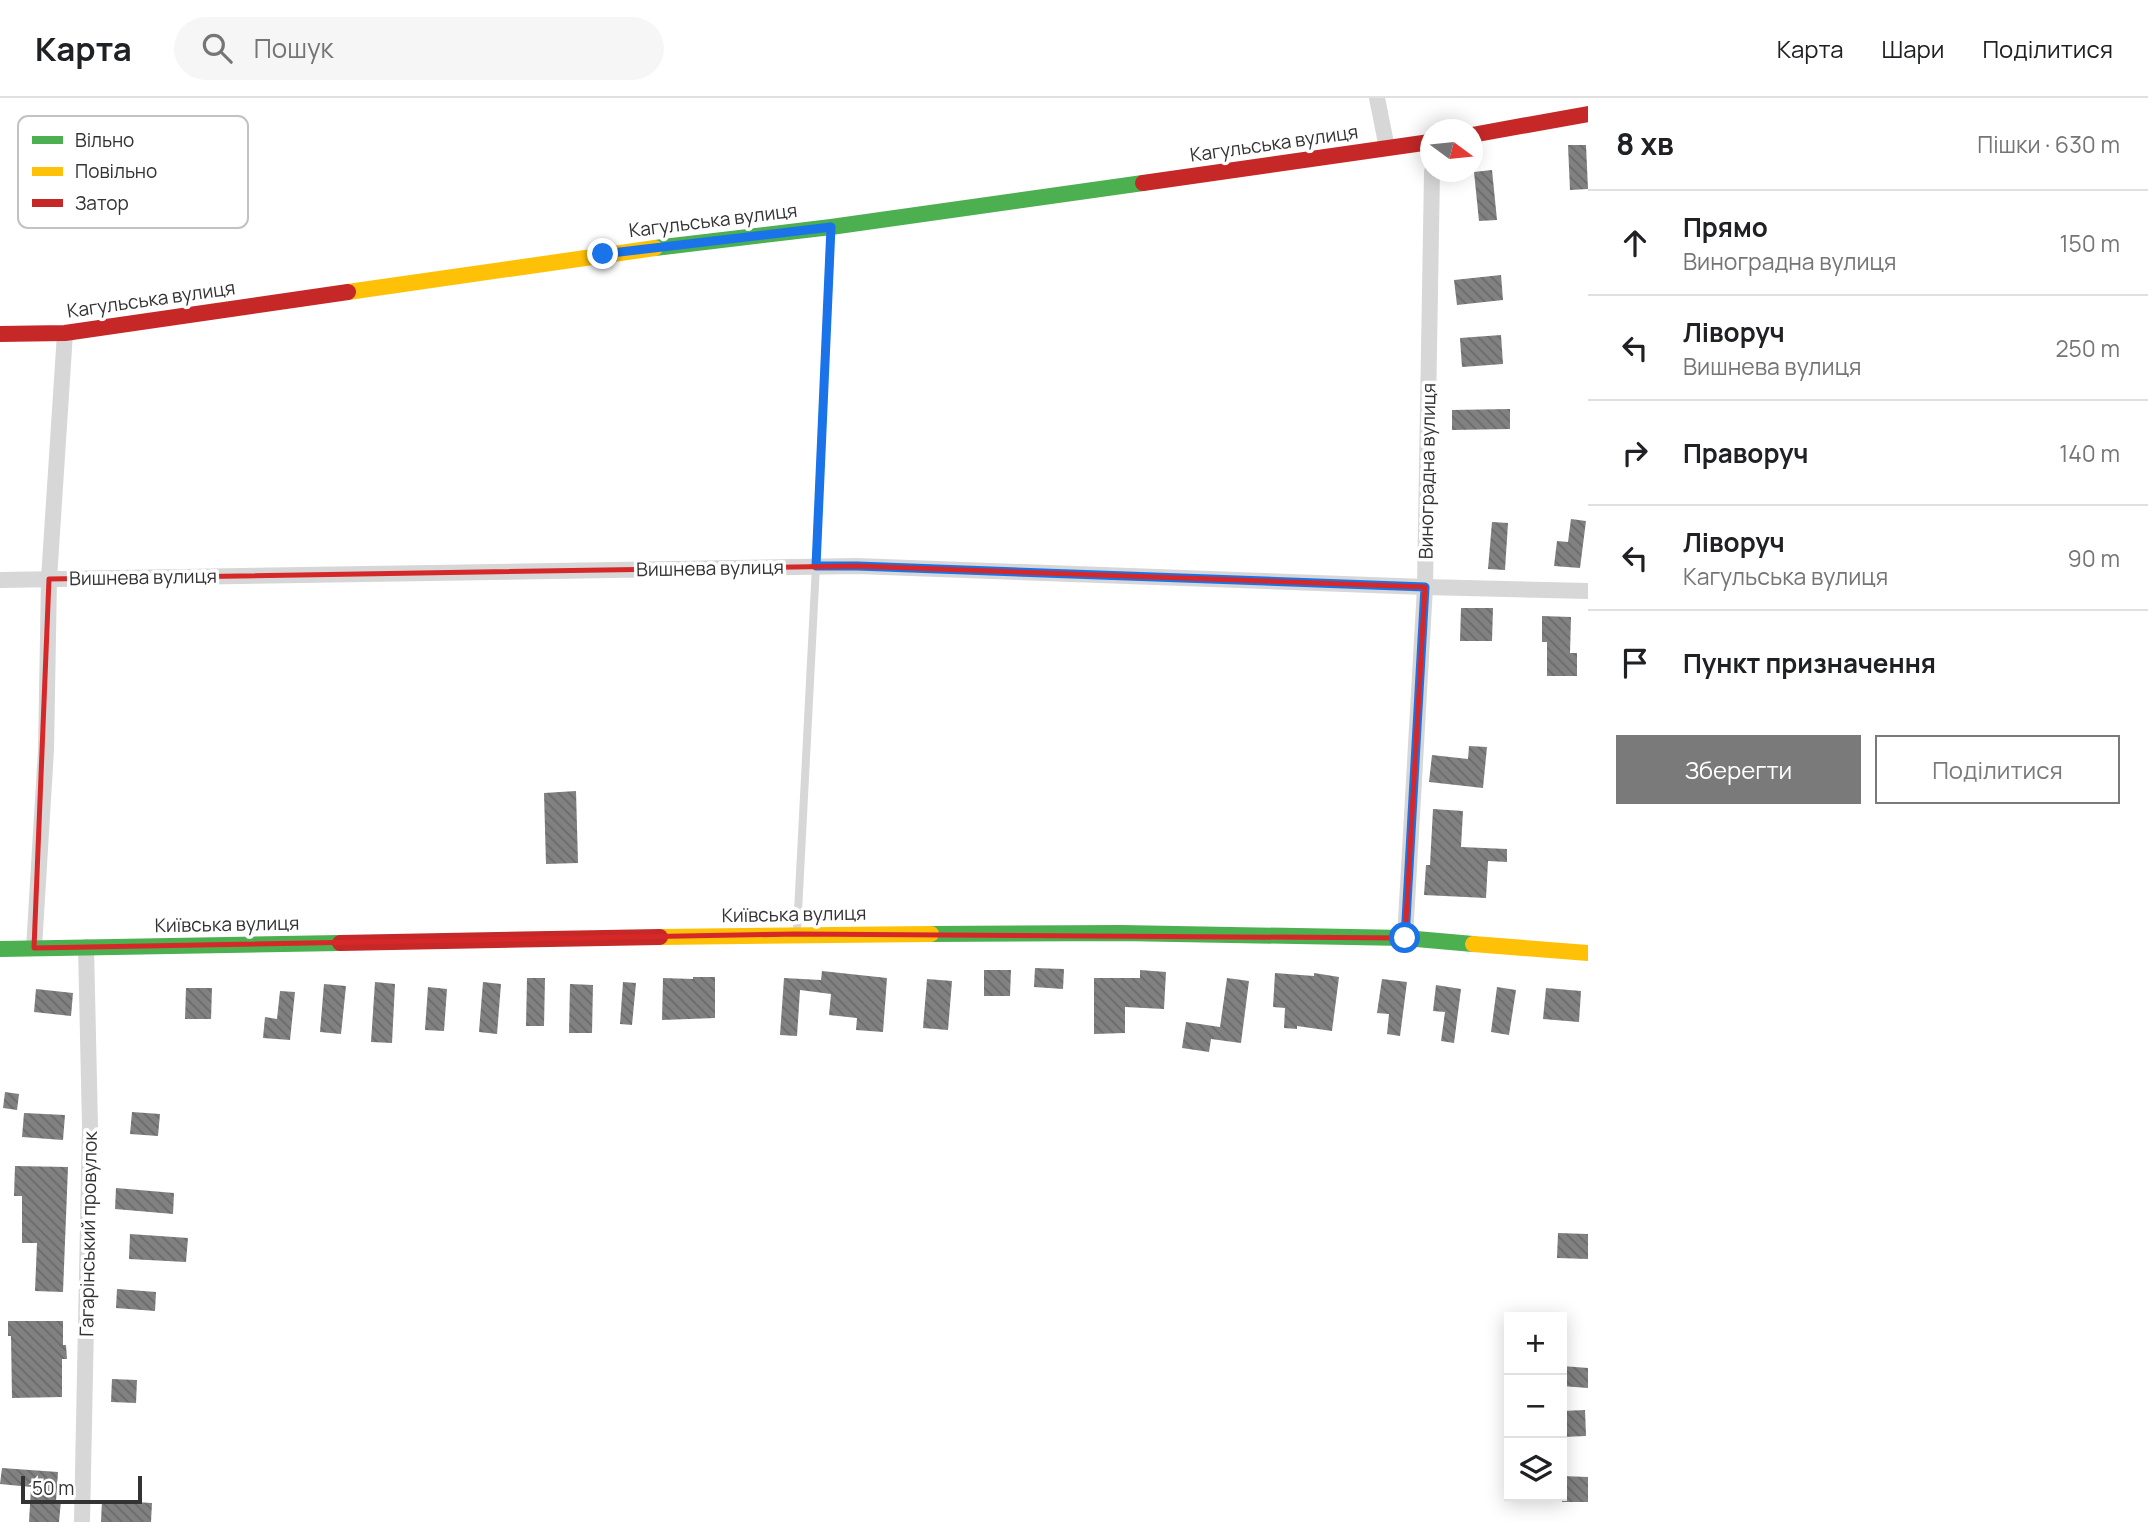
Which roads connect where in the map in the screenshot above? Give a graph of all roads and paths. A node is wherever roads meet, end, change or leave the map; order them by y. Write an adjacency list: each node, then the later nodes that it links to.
1 (1377, 98): 5 (street)
2 (1588, 114): 3 (street)
3 (1483, 133)
4 (1420, 143): 5 (street, Кагульська вулиця)
5 (1387, 148): 7 (street, Кагульська вулиця)
6 (1432, 182): 13 (street, Виноградна вулиця)
7 (831, 227): 8 (street, Кагульська вулиця); 10 (lane)
8 (65, 333): 9 (street, Кагульська вулиця); 11 (street)
9 (0, 334)
10 (816, 566): 11 (street, Вишнева вулиця); 13 (street, Вишнева вулиця); 15 (lane)
11 (49, 579): 12 (street, Вишнева вулиця); 18 (street)
12 (0, 580)
13 (1425, 587): 14 (street, Вишнева вулиця); 16 (street, Виноградна вулиця)
14 (1588, 591)
15 (796, 934): 16 (street, Київська вулиця); 17 (street, Київська вулиця)
16 (1405, 938): 20 (street, Київська вулиця)
17 (86, 947): 18 (street, Київська вулиця); 21 (street, Гагарінський провулок)
18 (34, 948): 19 (street, Київська вулиця)
19 (0, 949)
20 (1588, 953)
21 (82, 1522)

